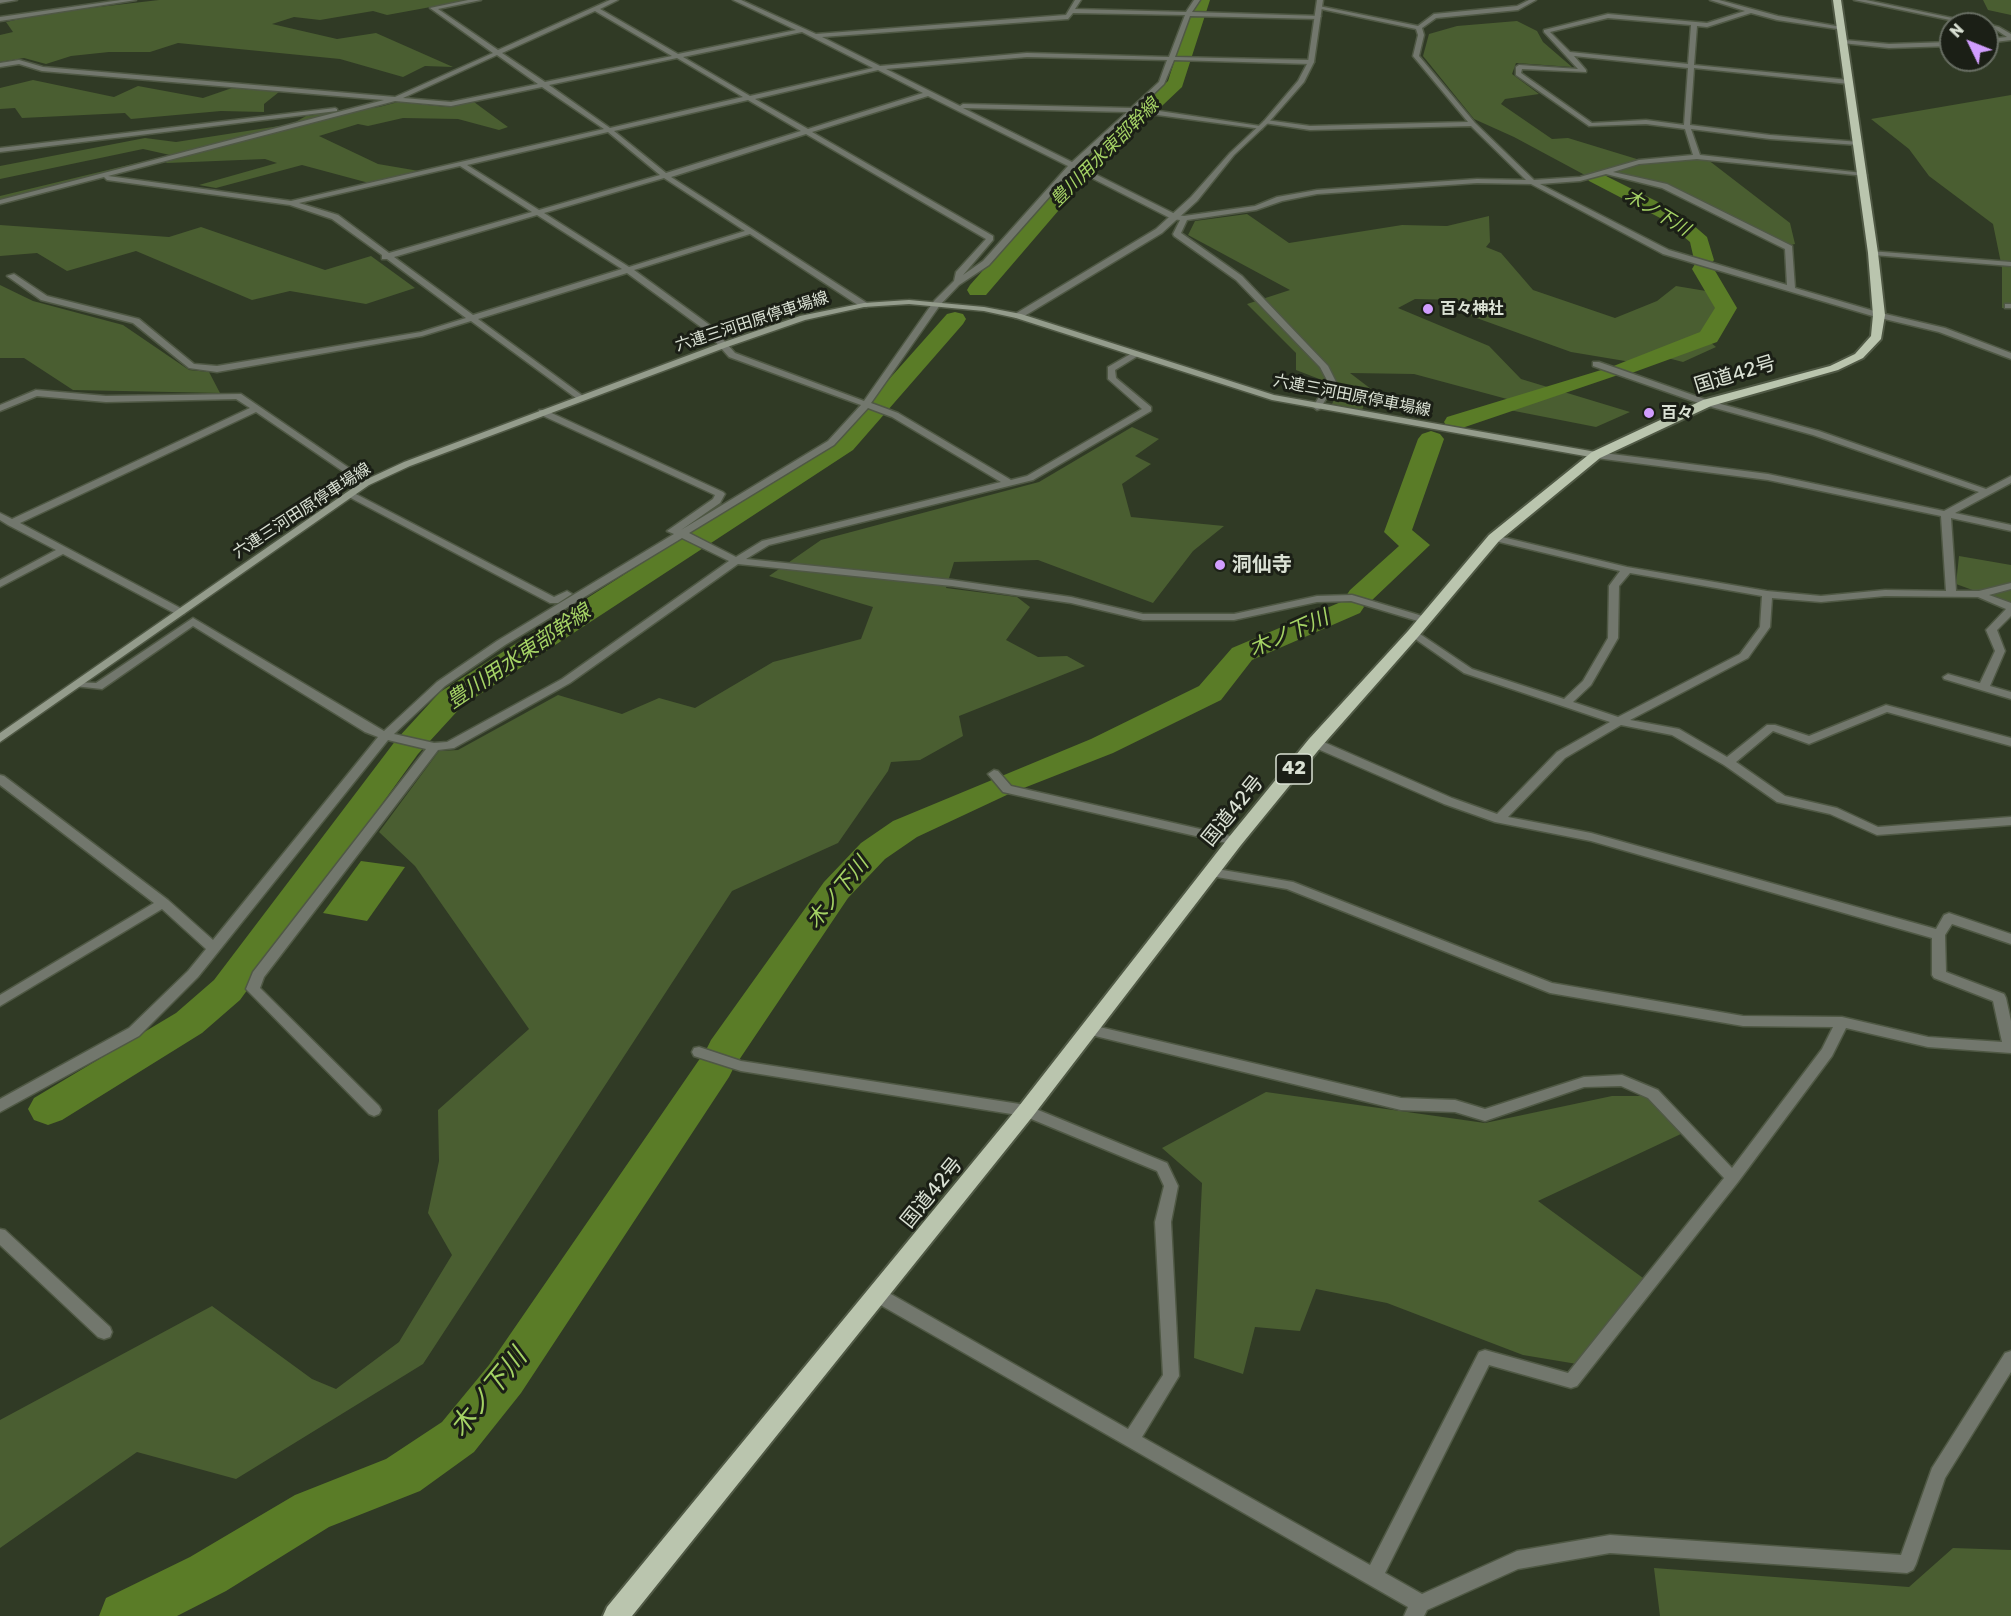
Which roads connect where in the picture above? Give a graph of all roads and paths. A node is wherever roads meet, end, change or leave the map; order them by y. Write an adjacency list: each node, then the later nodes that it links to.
1 (14, 0): 12 (street)
2 (133, 0): 20 (street)
3 (478, 0): 27 (street)
4 (615, 0): 14 (street)
5 (736, 0): 23 (street)
6 (1078, 0): 15 (street)
7 (1197, 0): 17 (street)
8 (1533, 0): 22 (street)
9 (1713, 0): 16 (street)
10 (1837, 0): 25 (highway, 国道42号 / 42)
11 (1857, 0): 18 (street)
12 (0, 2)
13 (1321, 4): 19 (street); 22 (street)
14 (596, 9): 27 (street); 29 (street)
15 (1072, 11): 17 (street); 24 (street)
16 (1750, 11): 21 (street); 25 (street)
17 (1190, 14): 19 (street); 30 (street)
18 (1939, 16)
19 (1319, 17): 31 (street)
20 (0, 19)
21 (1694, 25): 28 (street); 33 (street)
22 (1419, 27): 43 (street)
23 (803, 30): 24 (street); 29 (street)
24 (815, 36): 34 (street)
25 (1843, 36): 26 (street); 35 (highway, 国道42号 / 42)
26 (1939, 44)
27 (499, 53): 36 (street); 39 (street)
28 (1567, 54): 33 (street); 45 (street)
29 (678, 56): 36 (street); 38 (street)
30 (1171, 58): 31 (street); 34 (street); 42 (street)
31 (1311, 62): 44 (street)
32 (0, 65): 39 (street)
33 (1690, 66): 35 (street); 45 (street)
34 (880, 68): 37 (street); 38 (street)
35 (1849, 82): 48 (highway, 国道42号 / 42)
36 (543, 85): 39 (street); 46 (street)
37 (930, 93): 41 (street); 47 (street)
38 (750, 98): 46 (street); 47 (street)
39 (396, 99): 40 (street)
40 (379, 105): 49 (street); 56 (street)
41 (958, 106): 42 (street); 52 (street)
42 (1132, 110): 44 (street); 52 (street)
43 (1473, 124): 44 (street); 57 (street)
44 (1263, 125): 61 (street)
45 (1687, 126): 48 (street); 50 (street)
46 (609, 130): 51 (street); 54 (street)
47 (807, 132): 54 (street); 68 (street)
48 (1858, 144): 55 (highway, 国道42号 / 42)
49 (0, 150)
50 (1697, 157): 53 (street); 55 (street)
51 (463, 165): 59 (street); 60 (street)
52 (1076, 166): 61 (street); 68 (street)
53 (1608, 172): 57 (street); 69 (street)
54 (665, 176): 60 (street); 62 (street)
55 (1863, 176): 63 (highway, 国道42号 / 42)
56 (100, 177): 58 (street); 59 (street)
57 (1532, 182): 61 (street); 69 (street)
58 (0, 202)
59 (291, 203): 64 (street)
60 (538, 212): 64 (street); 66 (street)
61 (1180, 218): 73 (street); 82 (street)
62 (750, 232): 66 (street); 71 (street)
63 (1874, 253): 65 (street); 72 (highway, 国道42号 / 42)
64 (385, 257): 74 (street)
65 (2011, 264)
66 (630, 271): 74 (street); 75 (street)
67 (11, 276): 74 (street)
68 (956, 283): 70 (street)
69 (1791, 289): 72 (street)
70 (938, 303): 71 (main road, 六連三河田原停車場線); 73 (main road, 六連三河田原停車場線); 81 (street)
71 (864, 305): 75 (main road, 六連三河田原停車場線)
72 (1880, 315): 77 (street); 80 (highway, 国道42号 / 42)
73 (1018, 316): 76 (main road, 六連三河田原停車場線)
74 (470, 319): 79 (street)
75 (724, 345): 79 (main road, 六連三河田原停車場線); 81 (street)
76 (1137, 354): 82 (main road, 六連三河田原停車場線); 89 (street)
77 (2011, 356)
78 (1596, 364): 80 (street)
79 (580, 398): 85 (main road, 六連三河田原停車場線)
80 (1707, 403): 86 (highway, 国道42号 / 42); 90 (street)
81 (865, 406): 89 (street); 96 (street)
82 (1317, 407): 86 (main road, 六連三河田原停車場線)
83 (0, 408): 84 (street)
84 (257, 408): 88 (street); 94 (street)
85 (542, 412): 88 (main road, 六連三河田原停車場線); 96 (street)
86 (1596, 455): 92 (street); 97 (highway, 国道42号 / 42)
87 (2011, 478): 90 (street)
88 (366, 483): 91 (main road, 六連三河田原停車場線)
89 (1011, 484): 99 (street)
90 (1984, 491): 92 (street)
91 (350, 494): 96 (street); 107 (main road, 六連三河田原停車場線)
92 (1946, 514): 95 (street); 104 (street)
93 (0, 516): 94 (street)
94 (11, 523): 98 (street)
95 (2011, 528)
96 (678, 532): 99 (street); 116 (street)
97 (1494, 538): 100 (street); 108 (highway, 国道42号 / 42)
98 (61, 550): 101 (street); 107 (street)
99 (736, 561): 108 (street); 120 (street)
100 (1627, 570): 103 (street); 114 (street)
101 (0, 584)
102 (2011, 586): 105 (street)
103 (1767, 594): 104 (street); 115 (street)
104 (1951, 594): 105 (street)
105 (1978, 594): 106 (street)
106 (2011, 609): 112 (street)
107 (180, 612): 111 (main road, 六連三河田原停車場線)
108 (1425, 620): 109 (highway, 国道42号 / 42)
109 (1413, 634): 114 (street); 119 (highway, 国道42号 / 42)
110 (1948, 677): 112 (street)
111 (78, 684): 116 (street); 117 (main road, 六連三河田原停車場線)
112 (1984, 687): 113 (street)
113 (2011, 696)
114 (1567, 702): 115 (street)
115 (1619, 721): 121 (street); 124 (street)
116 (385, 736): 120 (street); 131 (street)
117 (0, 738)
118 (2011, 742): 121 (street)
119 (1315, 743): 124 (street); 126 (highway, 国道42号 / 42)
120 (434, 747): 138 (street)
121 (1728, 762): 125 (street)
122 (994, 774): 126 (street)
123 (0, 779): 128 (street)
124 (1499, 819): 129 (street)
125 (2011, 821)
126 (1235, 841): 127 (highway, 国道42号 / 42)
127 (1211, 872): 133 (street); 134 (highway, 国道42号 / 42)
128 (163, 903): 131 (street); 132 (street)
129 (1939, 935): 130 (street); 135 (street)
130 (2011, 939)
131 (214, 948): 137 (street)
132 (0, 1001)
133 (1842, 1022): 135 (street); 140 (street)
134 (1091, 1030): 139 (highway, 国道42号 / 42); 140 (street)
135 (2010, 1047)
136 (699, 1052): 139 (street)
137 (0, 1106)
138 (374, 1110)
139 (1026, 1111): 142 (highway, 国道42号 / 42); 145 (street)
140 (1732, 1178): 146 (street)
141 (0, 1235): 143 (street)
142 (876, 1294): 145 (street); 148 (highway, 国道42号 / 42)
143 (104, 1332)
144 (2011, 1358): 147 (street)
145 (1132, 1438): 146 (street)
146 (1374, 1576): 147 (street)
147 (1417, 1610)
148 (616, 1616)

